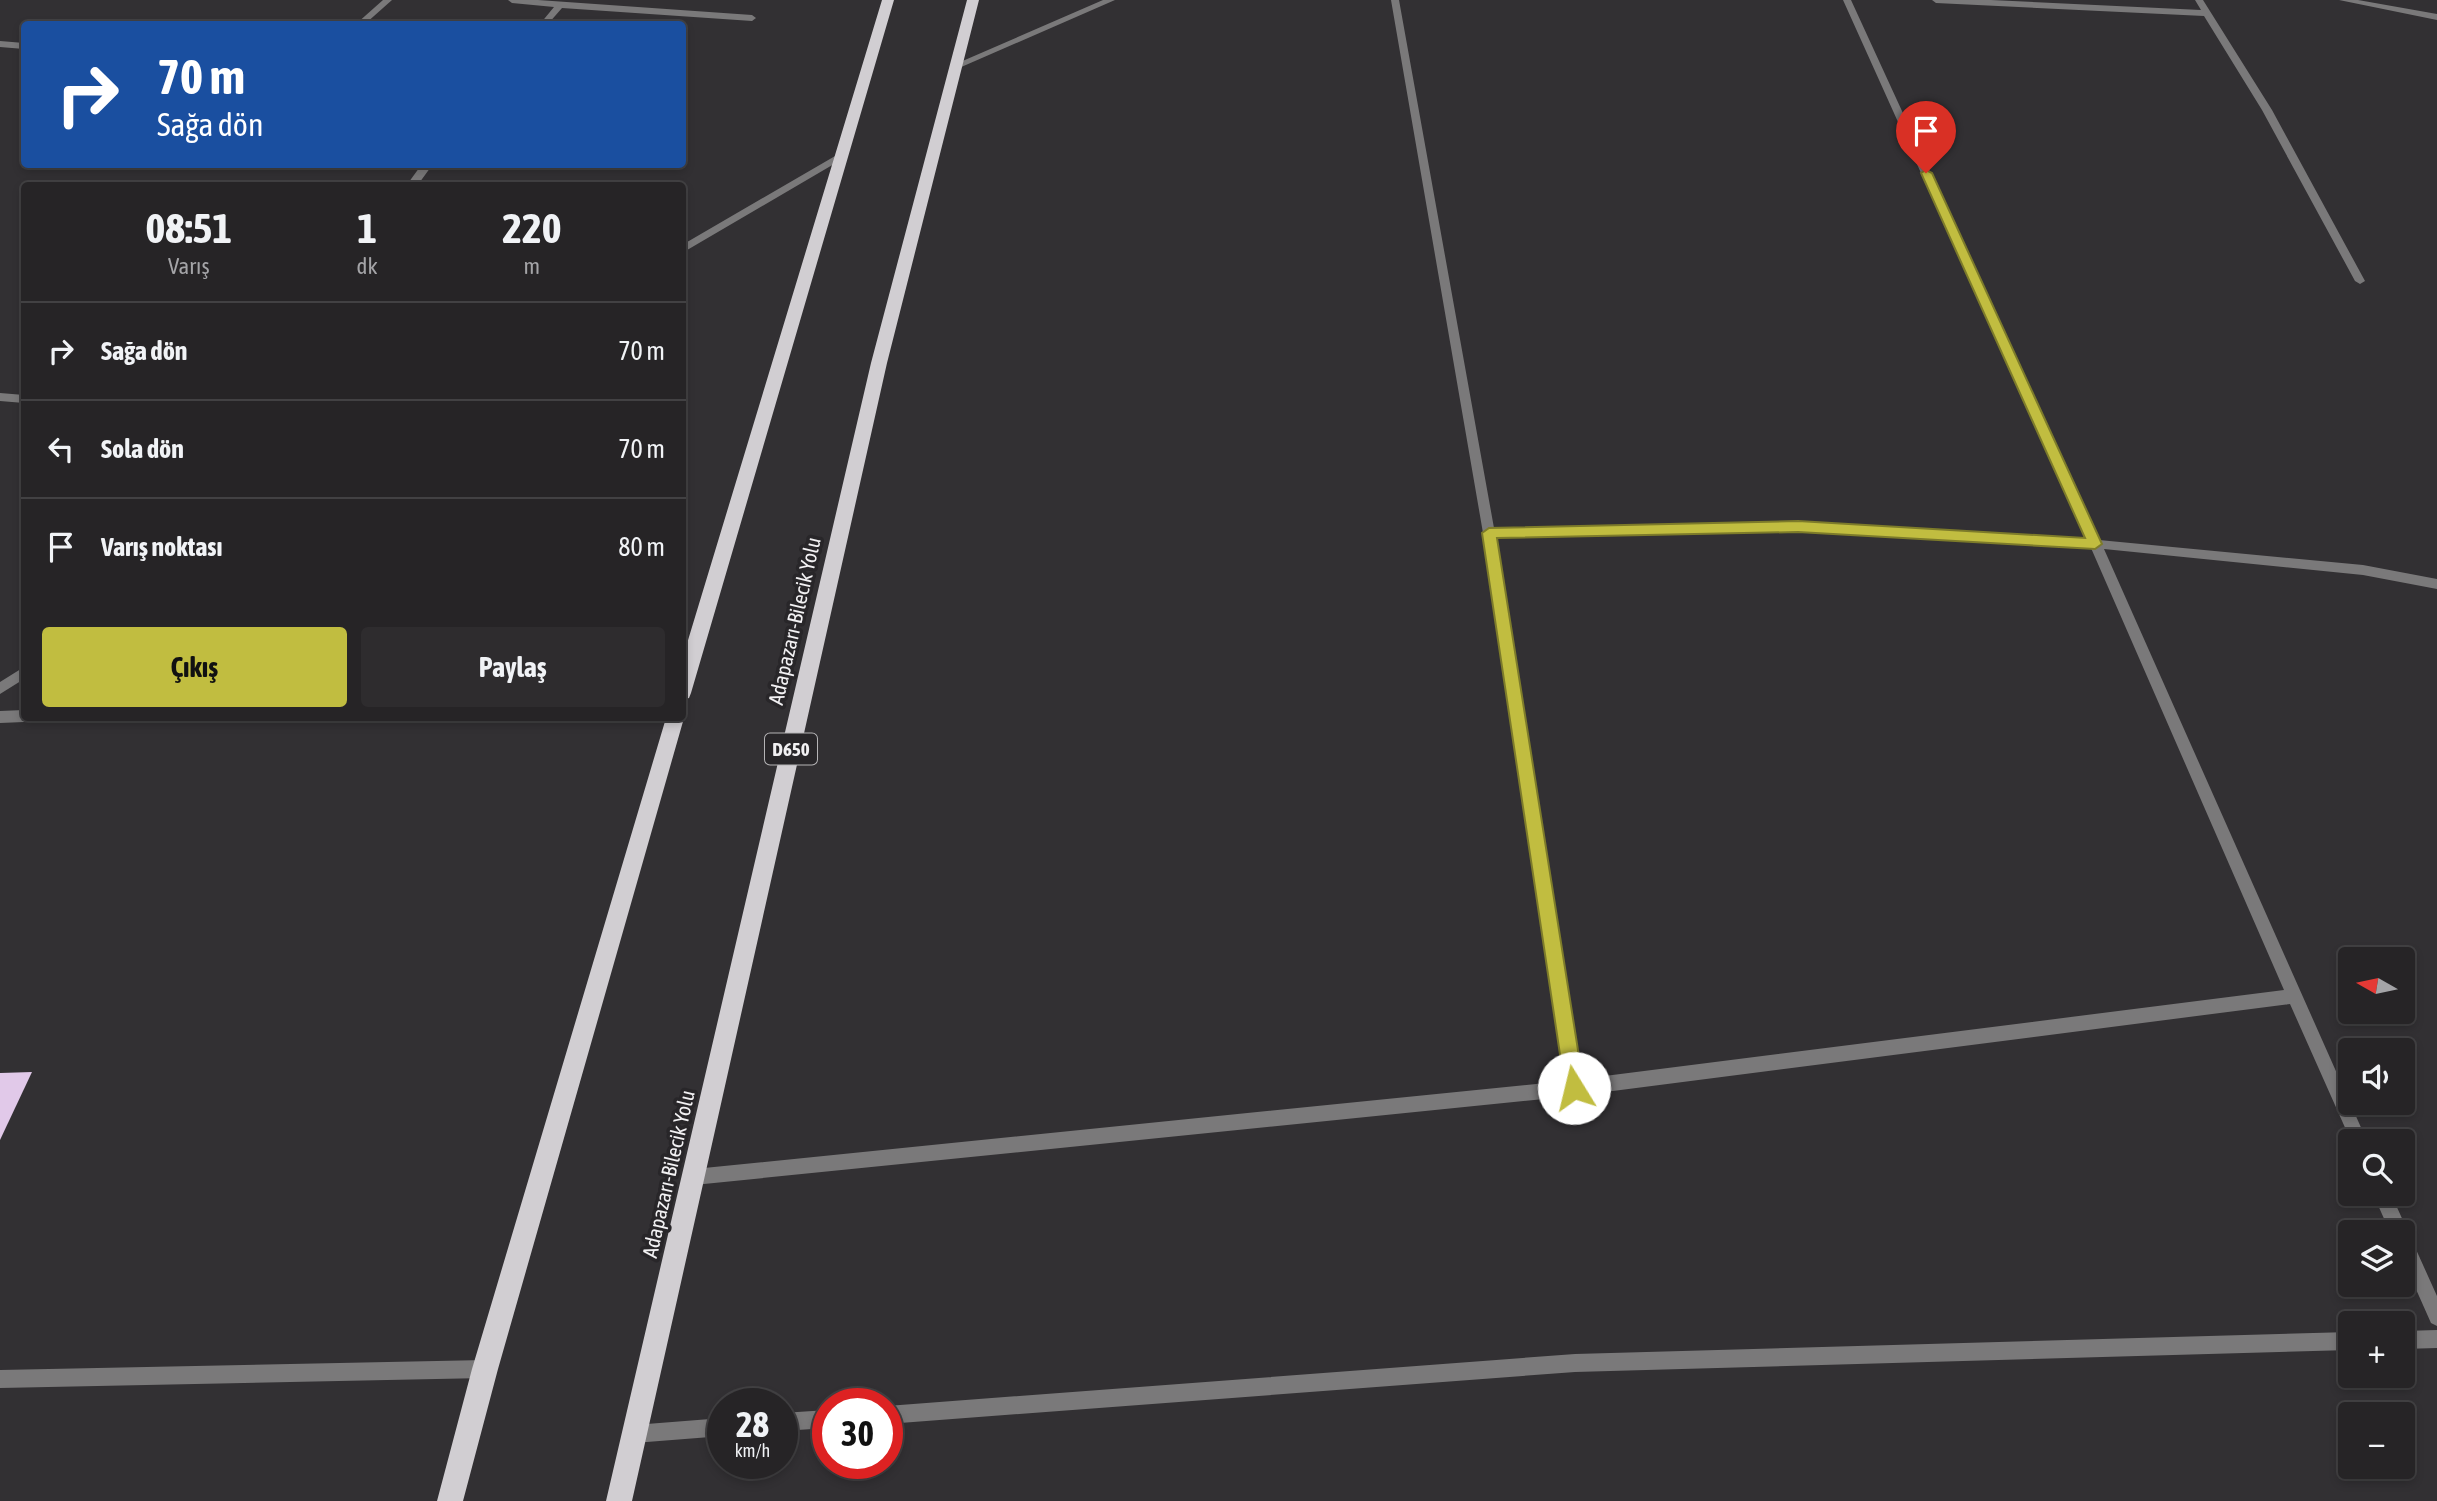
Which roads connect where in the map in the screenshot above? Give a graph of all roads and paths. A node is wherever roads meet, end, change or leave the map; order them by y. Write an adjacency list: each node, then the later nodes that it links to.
1 (388, 0): 15 (street)
2 (512, 0): 11 (street)
3 (888, 0): 20 (highway)
4 (973, 0): 19 (highway, Adapazarı-Bilecik Yolu / D650)
5 (1111, 0): 19 (street)
6 (1395, 0): 27 (street)
7 (1847, 0): 28 (street)
8 (1936, 0): 12 (street)
9 (2199, 0): 12 (street)
10 (2343, 0): 13 (street)
11 (560, 5): 14 (street); 16 (street)
12 (2207, 13): 24 (street)
13 (2437, 17)
14 (752, 18)
15 (364, 21)
16 (547, 21)
17 (0, 44): 18 (street)
18 (21, 46)
19 (956, 66): 39 (highway, Adapazarı-Bilecik Yolu / D650)
20 (842, 155): 23 (street); 31 (highway)
21 (425, 168): 22 (street)
22 (414, 182)
23 (686, 248)
24 (2360, 281)
25 (0, 397): 26 (street)
26 (21, 398)
27 (1489, 533): 28 (street); 37 (street)
28 (2095, 544): 29 (street); 36 (street)
29 (2437, 584)
30 (21, 674): 32 (street)
31 (686, 680)
32 (0, 689)
33 (21, 716): 34 (street)
34 (0, 717)
35 (674, 721): 45 (highway)
36 (2294, 996): 37 (street); 38 (street)
37 (1574, 1088): 39 (street)
38 (2354, 1129)
39 (694, 1177): 49 (highway, Adapazarı-Bilecik Yolu / D650)
40 (2415, 1267): 41 (street)
41 (2437, 1317)
42 (2437, 1339): 43 (street)
43 (2415, 1340)
44 (2338, 1341): 47 (street)
45 (485, 1369): 46 (street); 50 (highway)
46 (0, 1379)
47 (903, 1414)
48 (707, 1428): 49 (street)
49 (634, 1434): 51 (highway, Adapazarı-Bilecik Yolu / D650)
50 (450, 1501)
51 (619, 1501)

